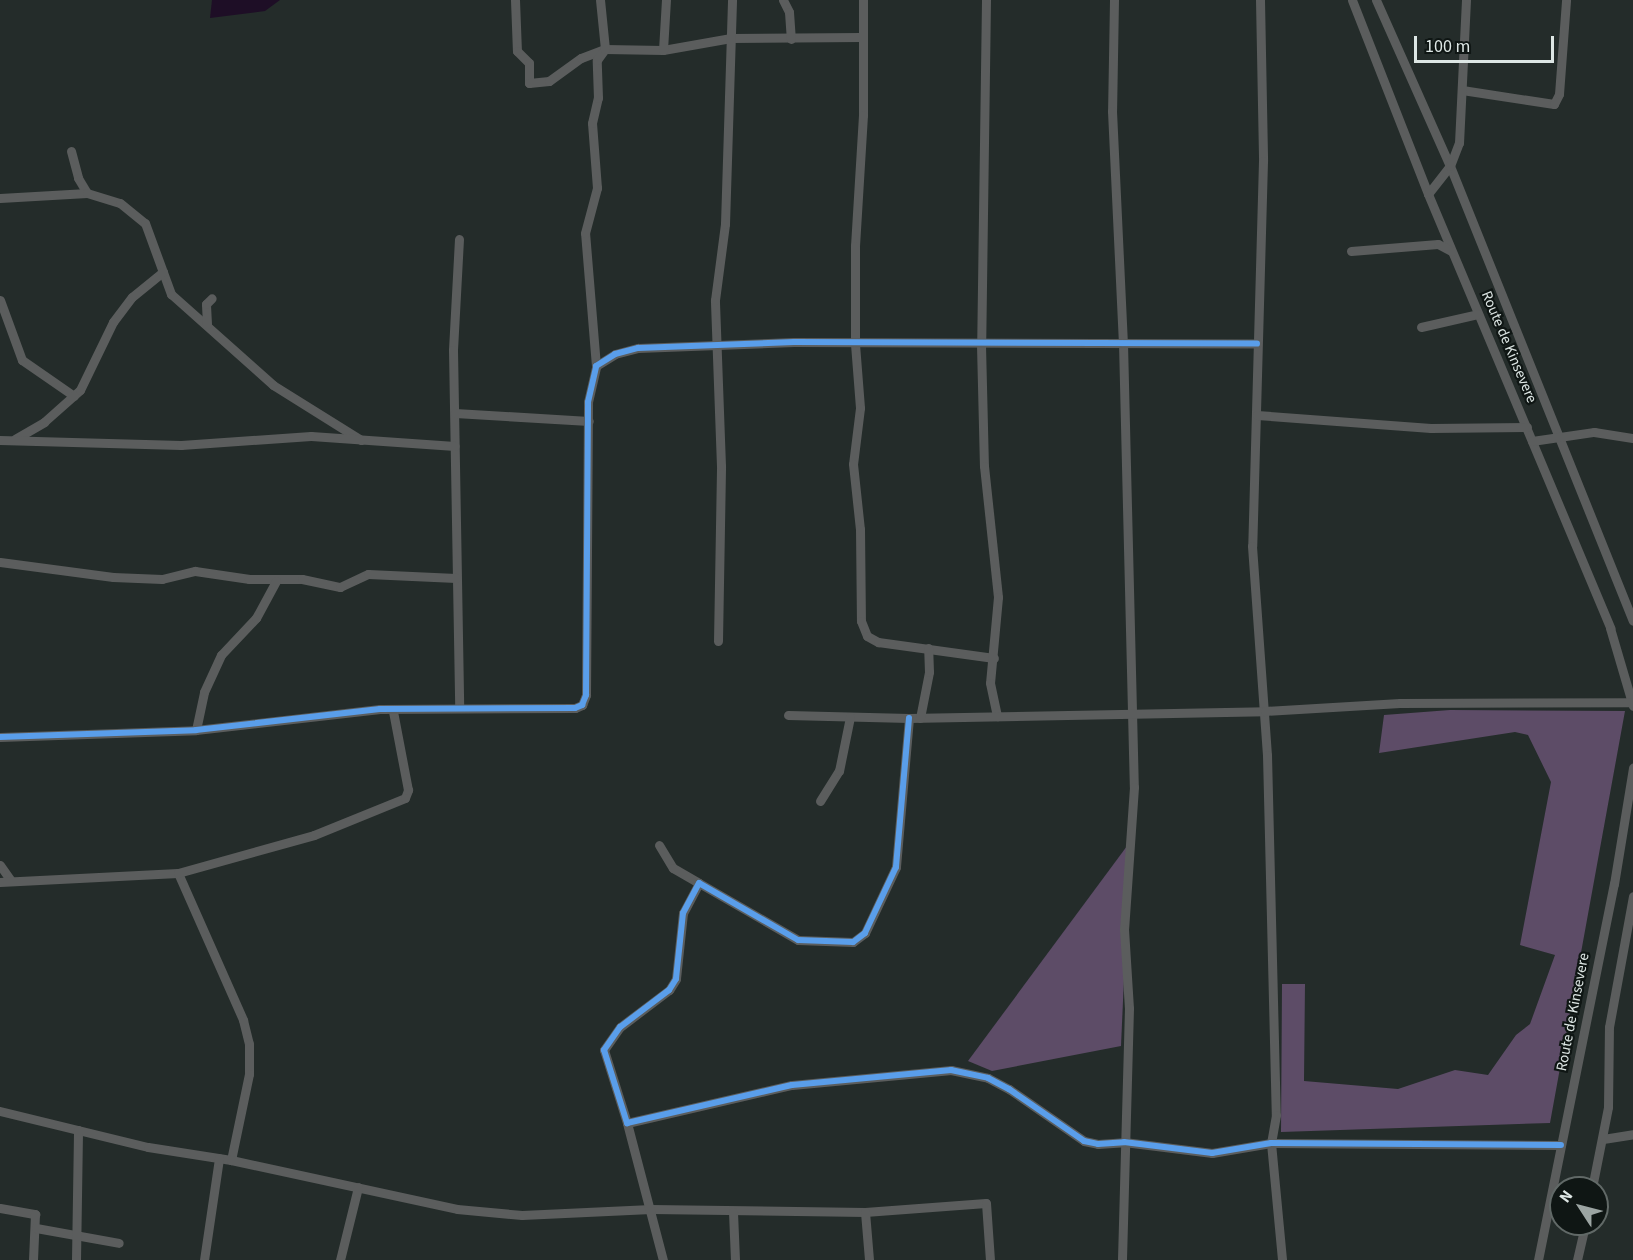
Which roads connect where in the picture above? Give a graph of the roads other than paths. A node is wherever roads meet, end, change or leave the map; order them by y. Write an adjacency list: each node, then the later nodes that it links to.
1 (515, 0): 17 (street)
2 (600, 0): 17 (street)
3 (666, 0): 18 (street)
4 (732, 0): 15 (street)
5 (783, 0): 16 (street)
6 (863, 0): 14 (street)
7 (986, 0): 37 (street)
8 (1114, 0): 34 (street)
9 (1260, 0): 36 (street)
10 (1352, 0): 23 (street, Route de Kinsevere)
11 (1376, 0): 21 (street)
12 (1466, 0): 19 (street)
13 (1566, 0): 19 (street)
14 (861, 37): 16 (street); 35 (street)
15 (731, 38): 16 (street); 18 (street); 38 (street)
16 (791, 39)
17 (605, 49): 18 (street); 39 (street)
18 (663, 50)
19 (1462, 90): 21 (street)
20 (71, 151): 22 (street)
21 (1450, 166): 23 (street); 45 (street)
22 (87, 193): 24 (street); 28 (street)
23 (1428, 194): 27 (street, Route de Kinsevere)
24 (0, 198)
25 (459, 239): 41 (street)
26 (1351, 251): 27 (street)
27 (1451, 251): 31 (street, Route de Kinsevere)
28 (162, 272): 32 (street); 40 (street)
29 (212, 298): 32 (street)
30 (0, 300): 40 (street)
31 (1478, 314): 33 (street); 44 (street, Route de Kinsevere)
32 (207, 324): 49 (street)
33 (1421, 327)
34 (1123, 343): 36 (street); 37 (street); 64 (street)
35 (855, 344): 37 (street); 38 (street); 57 (street)
36 (1257, 344): 42 (street)
37 (981, 345): 58 (street)
38 (718, 346): 39 (street); 56 (street)
39 (596, 366): 43 (street)
40 (74, 396): 48 (street)
41 (455, 413): 43 (street); 51 (street)
42 (1257, 415): 44 (street); 63 (street)
43 (589, 421): 60 (street)
44 (1527, 427): 50 (street, Route de Kinsevere)
45 (1558, 436): 46 (street); 50 (street); 55 (street)
46 (1633, 438)
47 (0, 440): 48 (street)
48 (14, 440): 49 (street)
49 (361, 440): 51 (street)
50 (1532, 441): 59 (street, Route de Kinsevere)
51 (455, 446): 53 (street)
52 (0, 562): 54 (street)
53 (456, 578): 54 (street); 60 (street)
54 (276, 581): 70 (street)
55 (1633, 621)
56 (718, 641)
57 (928, 648): 58 (street); 69 (street)
58 (994, 658): 66 (street)
59 (1633, 702): 61 (street, Route de Kinsevere); 63 (street)
60 (459, 706): 62 (street)
61 (1633, 708)
62 (393, 711): 70 (street); 76 (street)
63 (1265, 711): 64 (street); 87 (street)
64 (1132, 712): 66 (street); 86 (street)
65 (788, 715): 67 (street)
66 (997, 716): 69 (street)
67 (850, 717): 68 (street); 73 (street)
68 (909, 718): 69 (street); 79 (street)
69 (920, 718)
70 (196, 730): 71 (street)
71 (0, 737)
72 (1633, 768): 88 (street, Route de Kinsevere)
73 (820, 801)
74 (659, 845): 79 (street)
75 (0, 865): 77 (street)
76 (178, 873): 77 (street); 90 (street)
77 (11, 881): 78 (street)
78 (0, 882)
79 (699, 883): 82 (street)
80 (1633, 896): 85 (street)
81 (0, 1111): 83 (street)
82 (627, 1123): 86 (street); 94 (street)
83 (78, 1130): 89 (street); 98 (street)
84 (1633, 1134): 85 (street)
85 (1603, 1139): 91 (street)
86 (1124, 1142): 87 (street); 109 (street)
87 (1271, 1143): 88 (street); 110 (street)
88 (1561, 1145): 111 (street, Route de Kinsevere)
89 (219, 1158): 90 (street); 103 (street)
90 (231, 1160): 92 (street)
91 (1595, 1176)
92 (358, 1187): 94 (street); 104 (street)
93 (0, 1208): 97 (street)
94 (651, 1209): 95 (street); 105 (street)
95 (733, 1212): 96 (street); 106 (street)
96 (865, 1212): 107 (street); 108 (street)
97 (36, 1228): 98 (street); 101 (street)
98 (76, 1235): 100 (street); 102 (street)
99 (1582, 1236): 112 (street)
100 (119, 1243)
101 (33, 1260)
102 (76, 1260)
103 (204, 1260)
104 (340, 1260)
105 (663, 1260)
106 (735, 1260)
107 (869, 1260)
108 (990, 1260)
109 (1122, 1260)
110 (1282, 1260)
111 (1538, 1260)
112 (1577, 1260)

